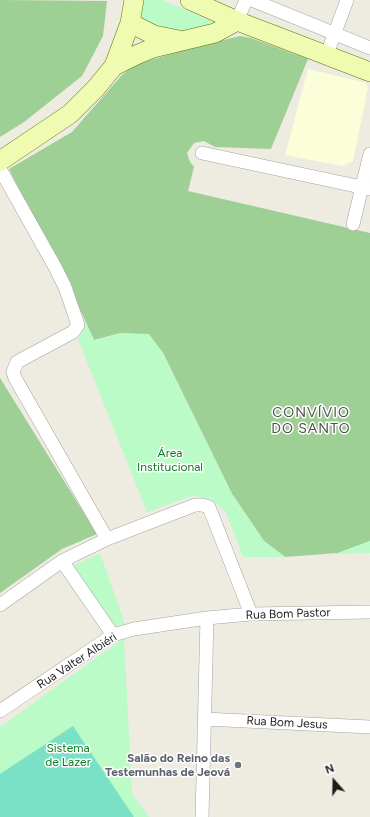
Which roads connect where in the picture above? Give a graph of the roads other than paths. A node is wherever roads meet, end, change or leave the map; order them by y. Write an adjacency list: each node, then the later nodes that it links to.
1 (134, 0): 7 (street)
2 (190, 0): 6 (street)
3 (246, 0): 6 (street)
4 (252, 0): 8 (street)
5 (347, 0): 8 (street)
6 (237, 21): 9 (street); 11 (street)
7 (130, 23): 9 (street); 12 (street)
8 (333, 33): 10 (street); 11 (street)
9 (185, 41): 12 (street)
10 (370, 48)
11 (327, 54): 13 (street)
12 (114, 66): 16 (street)
13 (370, 72)
14 (202, 153): 18 (street)
15 (370, 154): 18 (street)
16 (0, 161)
17 (0, 169): 20 (street)
18 (366, 188): 19 (street)
19 (353, 224)
20 (107, 539): 21 (street); 24 (street)
21 (62, 562): 22 (street); 26 (street)
22 (0, 605)
23 (370, 612): 24 (street, Rua Bom Pastor)
24 (251, 614): 25 (street, Rua Bom Pastor)
25 (207, 618): 26 (street, Rua Valter Albiéri); 28 (street)
26 (113, 635): 27 (street, Rua Valter Albiéri)
27 (0, 711)
28 (204, 719): 29 (street, Rua Bom Jesus); 30 (street)
29 (370, 727)
30 (202, 817)

